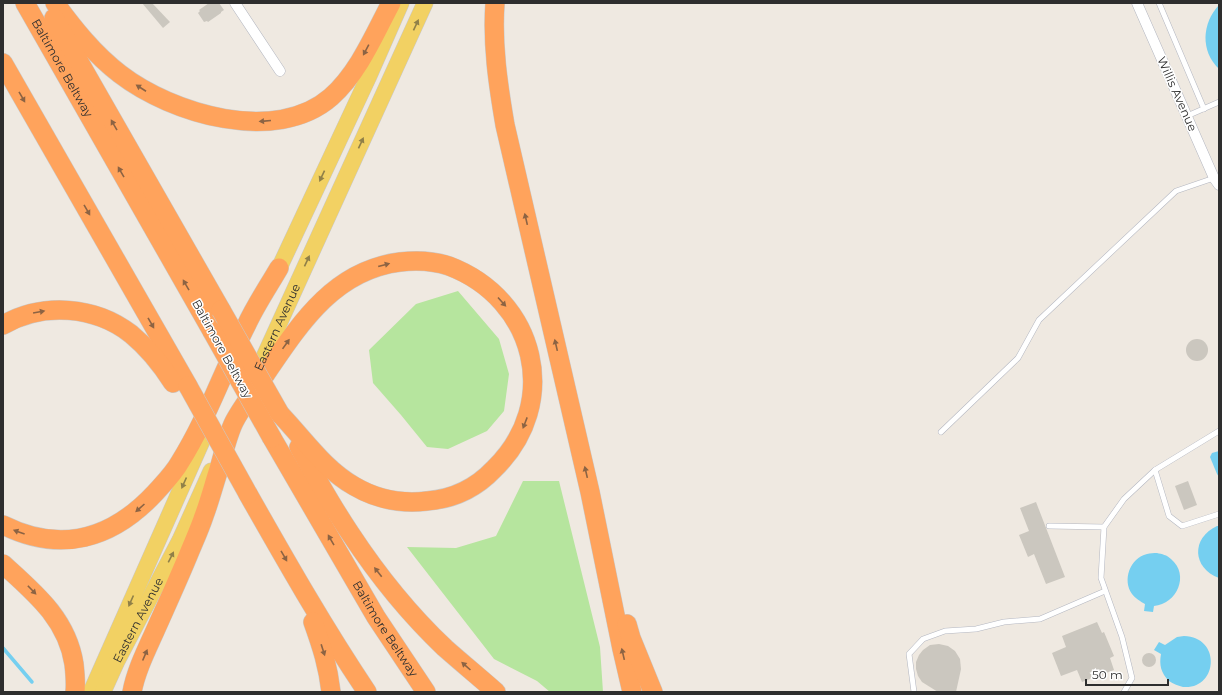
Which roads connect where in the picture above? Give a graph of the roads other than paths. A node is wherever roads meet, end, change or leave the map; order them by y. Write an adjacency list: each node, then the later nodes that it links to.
1 (25, 3): 41 (highway, Baltimore Beltway, one-way to 1, bridge)
2 (45, 3): 20 (highway, one-way to 2, bridge)
3 (55, 3): 5 (highway, one-way to 3)
4 (235, 3): 12 (street)
5 (391, 3)
6 (401, 3): 17 (main road, Eastern Avenue, one-way to 17)
7 (426, 3): 21 (main road, Eastern Avenue, one-way to 7)
8 (495, 3): 25 (highway, one-way to 8)
9 (1137, 3): 15 (street, Willis Avenue)
10 (1159, 3): 14 (lane)
11 (3, 63): 19 (highway, one-way to 19)
12 (280, 71)
13 (1219, 102): 14 (lane)
14 (1204, 109): 15 (lane)
15 (1187, 116): 16 (street, Willis Avenue)
16 (1216, 182): 23 (lane)
17 (279, 268): 27 (highway, one-way to 27); 35 (main road, Eastern Avenue, one-way to 35)
18 (3, 325): 19 (highway, one-way to 19)
19 (185, 391): 31 (highway, one-way to 31, bridge)
20 (280, 414): 21 (highway, one-way to 20); 42 (highway, one-way to 20)
21 (233, 423): 36 (main road, Eastern Avenue, one-way to 21); 37 (highway, one-way to 21)
22 (1219, 431): 24 (lane)
23 (941, 432)
24 (1155, 470): 26 (lane); 29 (lane)
25 (590, 492): 43 (highway, one-way to 25); 44 (highway)
26 (1219, 514)
27 (3, 525)
28 (1049, 526): 29 (lane)
29 (1104, 527): 32 (lane)
30 (3, 564): 34 (highway, one-way to 34)
31 (294, 574): 33 (highway); 38 (highway, one-way to 38)
32 (1105, 591): 45 (lane); 46 (lane)
33 (355, 675): 39 (highway); 40 (highway)
34 (75, 692)
35 (91, 692)
36 (103, 692)
37 (132, 692)
38 (332, 692)
39 (364, 692)
40 (367, 692)
41 (426, 692)
42 (496, 692)
43 (632, 692)
44 (653, 692)
45 (914, 692)
46 (1124, 692)

